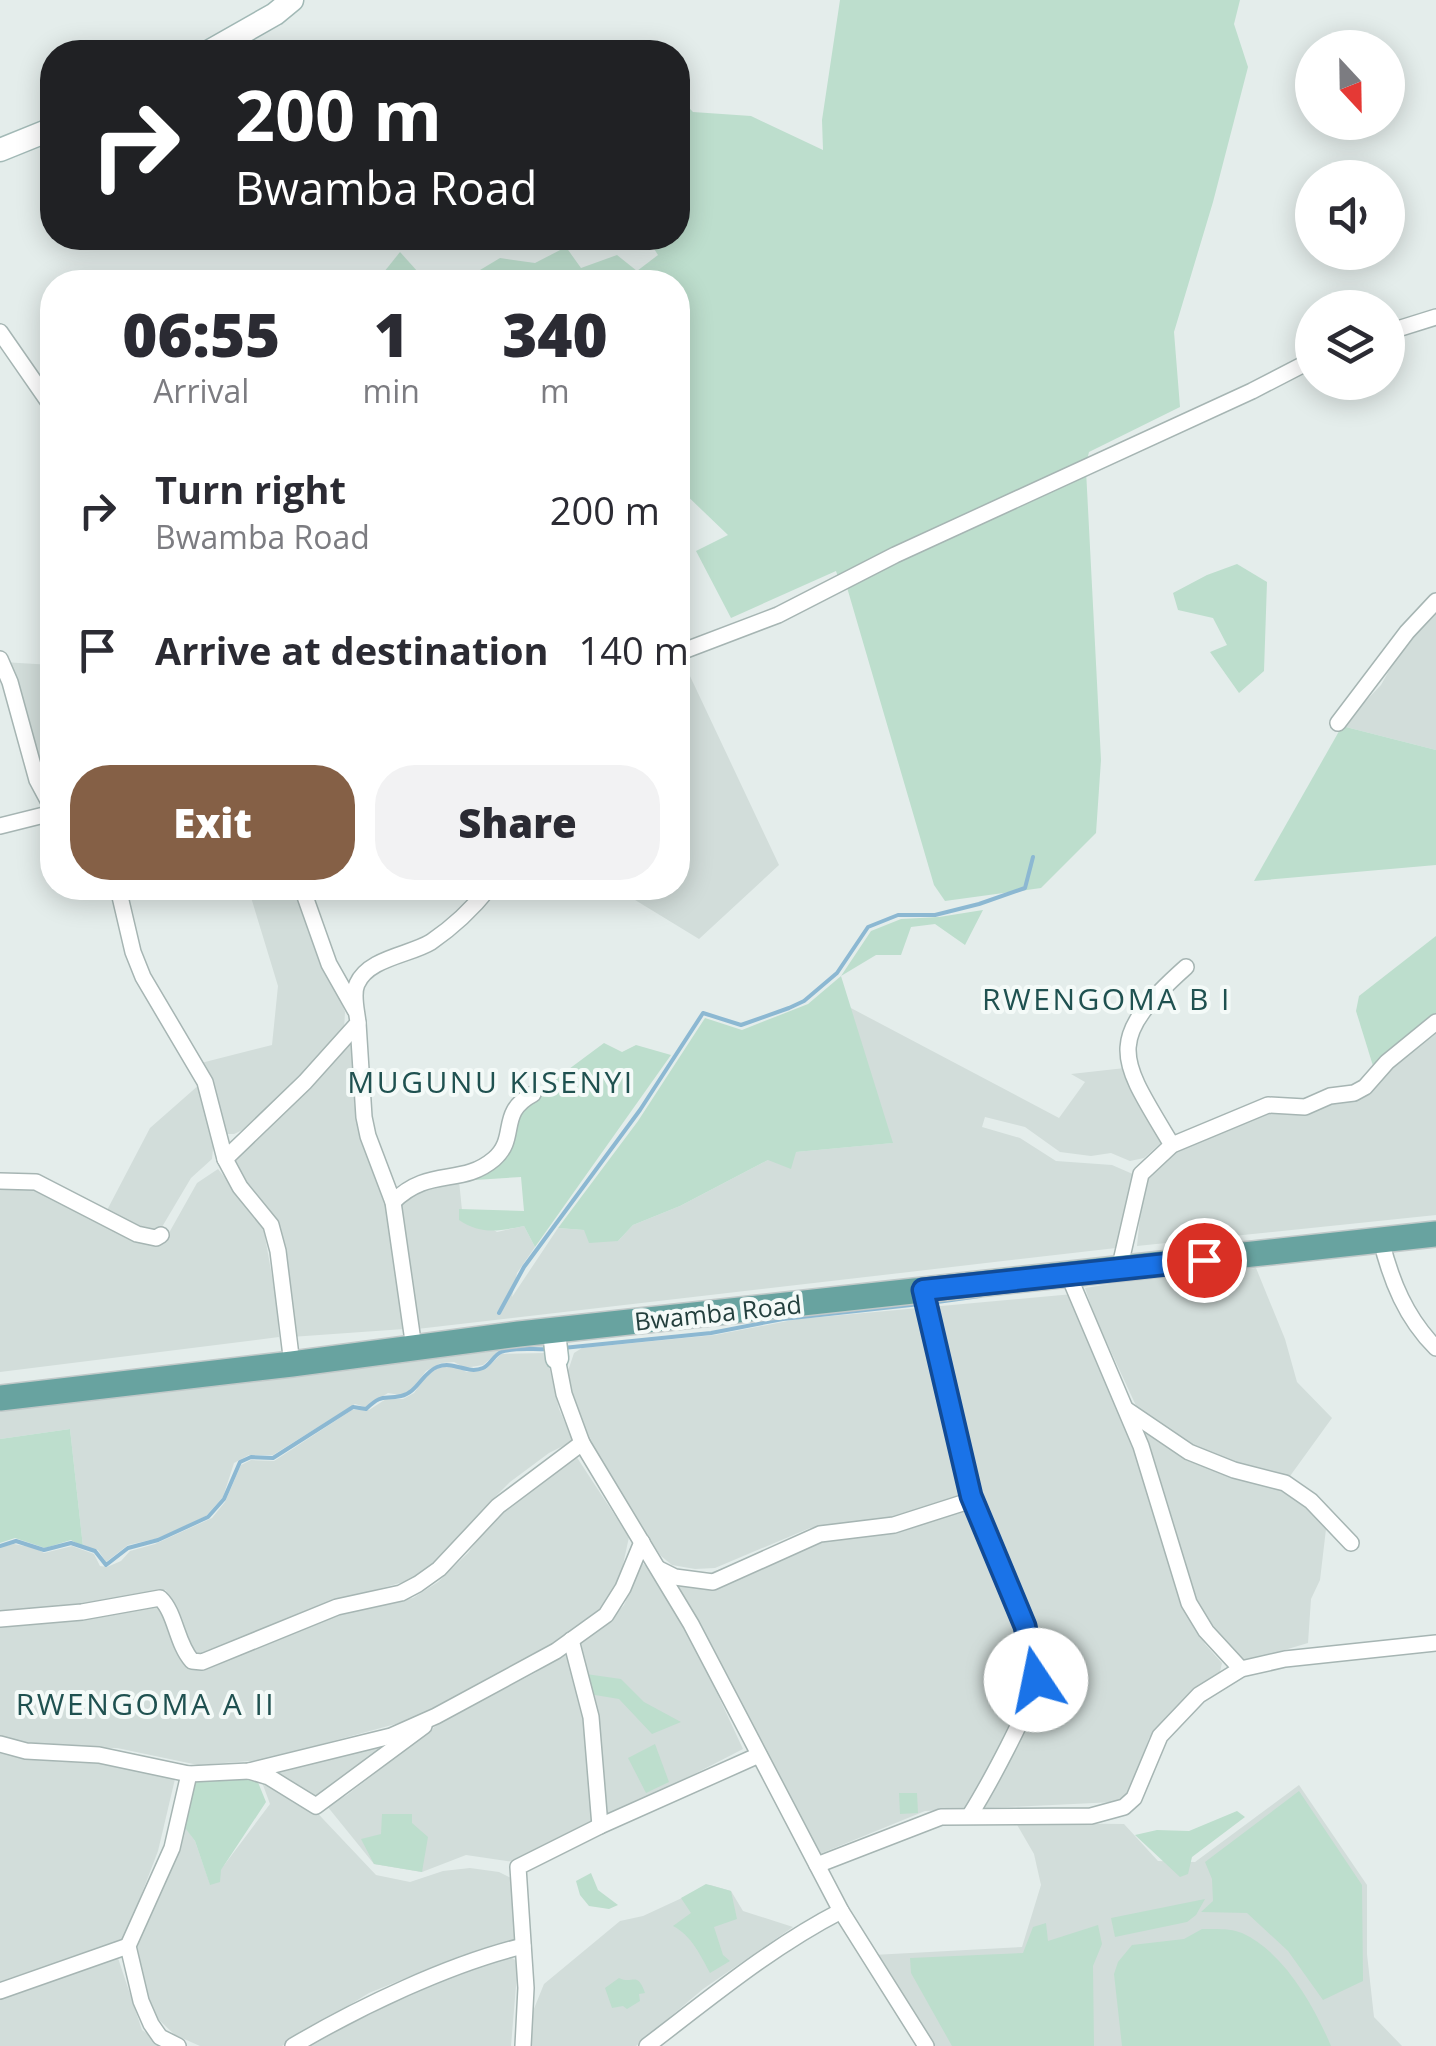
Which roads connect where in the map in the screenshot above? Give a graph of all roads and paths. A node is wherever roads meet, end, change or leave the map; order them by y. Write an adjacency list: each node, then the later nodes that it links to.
1 (292, 0): 2 (street)
2 (229, 40)
3 (40, 134): 4 (street)
4 (0, 150)
5 (1436, 317): 6 (street)
6 (1405, 327)
7 (0, 332): 9 (street)
8 (1295, 368): 11 (street)
9 (40, 389)
10 (1436, 601): 13 (street)
11 (690, 648)
12 (0, 659): 14 (street)
13 (1338, 724)
14 (40, 786)
15 (40, 814): 16 (street)
16 (0, 826)
17 (121, 900): 25 (street)
18 (306, 900): 21 (street)
19 (478, 900): 21 (street)
20 (1186, 967): 24 (street)
21 (357, 1018): 25 (street); 27 (street)
22 (1436, 1022): 24 (street)
23 (533, 1094): 27 (street)
24 (1172, 1145): 31 (street)
25 (224, 1159): 38 (street)
26 (0, 1181): 29 (street)
27 (393, 1202): 35 (street)
28 (1436, 1234): 30 (main road, Bwamba Road)
29 (161, 1235)
30 (1380, 1240): 31 (main road, Bwamba Road); 36 (street)
31 (1119, 1270): 32 (main road, Bwamba Road)
32 (1068, 1274): 33 (main road, Bwamba Road); 40 (street)
33 (923, 1290): 34 (main road, Bwamba Road); 42 (street)
34 (554, 1332): 35 (main road, Bwamba Road); 37 (street)
35 (414, 1348): 38 (main road, Bwamba Road)
36 (1436, 1348)
37 (556, 1358): 41 (street)
38 (292, 1364): 39 (main road, Bwamba Road)
39 (0, 1398)
40 (1127, 1410): 44 (street); 49 (street)
41 (582, 1443): 43 (street); 46 (street)
42 (972, 1500): 45 (street); 55 (street)
43 (642, 1542): 45 (street); 47 (street)
44 (1352, 1543)
45 (660, 1570): 52 (street)
46 (0, 1619)
47 (572, 1640): 50 (street); 56 (street)
48 (1436, 1643): 49 (street)
49 (1241, 1669): 55 (street)
50 (436, 1716): 53 (street); 53 (street)
51 (0, 1744): 54 (street)
52 (759, 1755): 56 (street); 57 (street)
53 (250, 1770): 54 (street)
54 (189, 1774): 59 (street)
55 (970, 1815): 57 (street)
56 (600, 1826): 60 (street)
57 (817, 1865): 58 (street)
58 (841, 1912): 65 (street); 66 (street)
59 (128, 1946): 61 (street); 62 (street)
60 (523, 1946): 63 (street); 64 (street)
61 (0, 1991)
62 (178, 2046)
63 (293, 2046)
64 (523, 2046)
65 (647, 2046)
66 (926, 2046)

